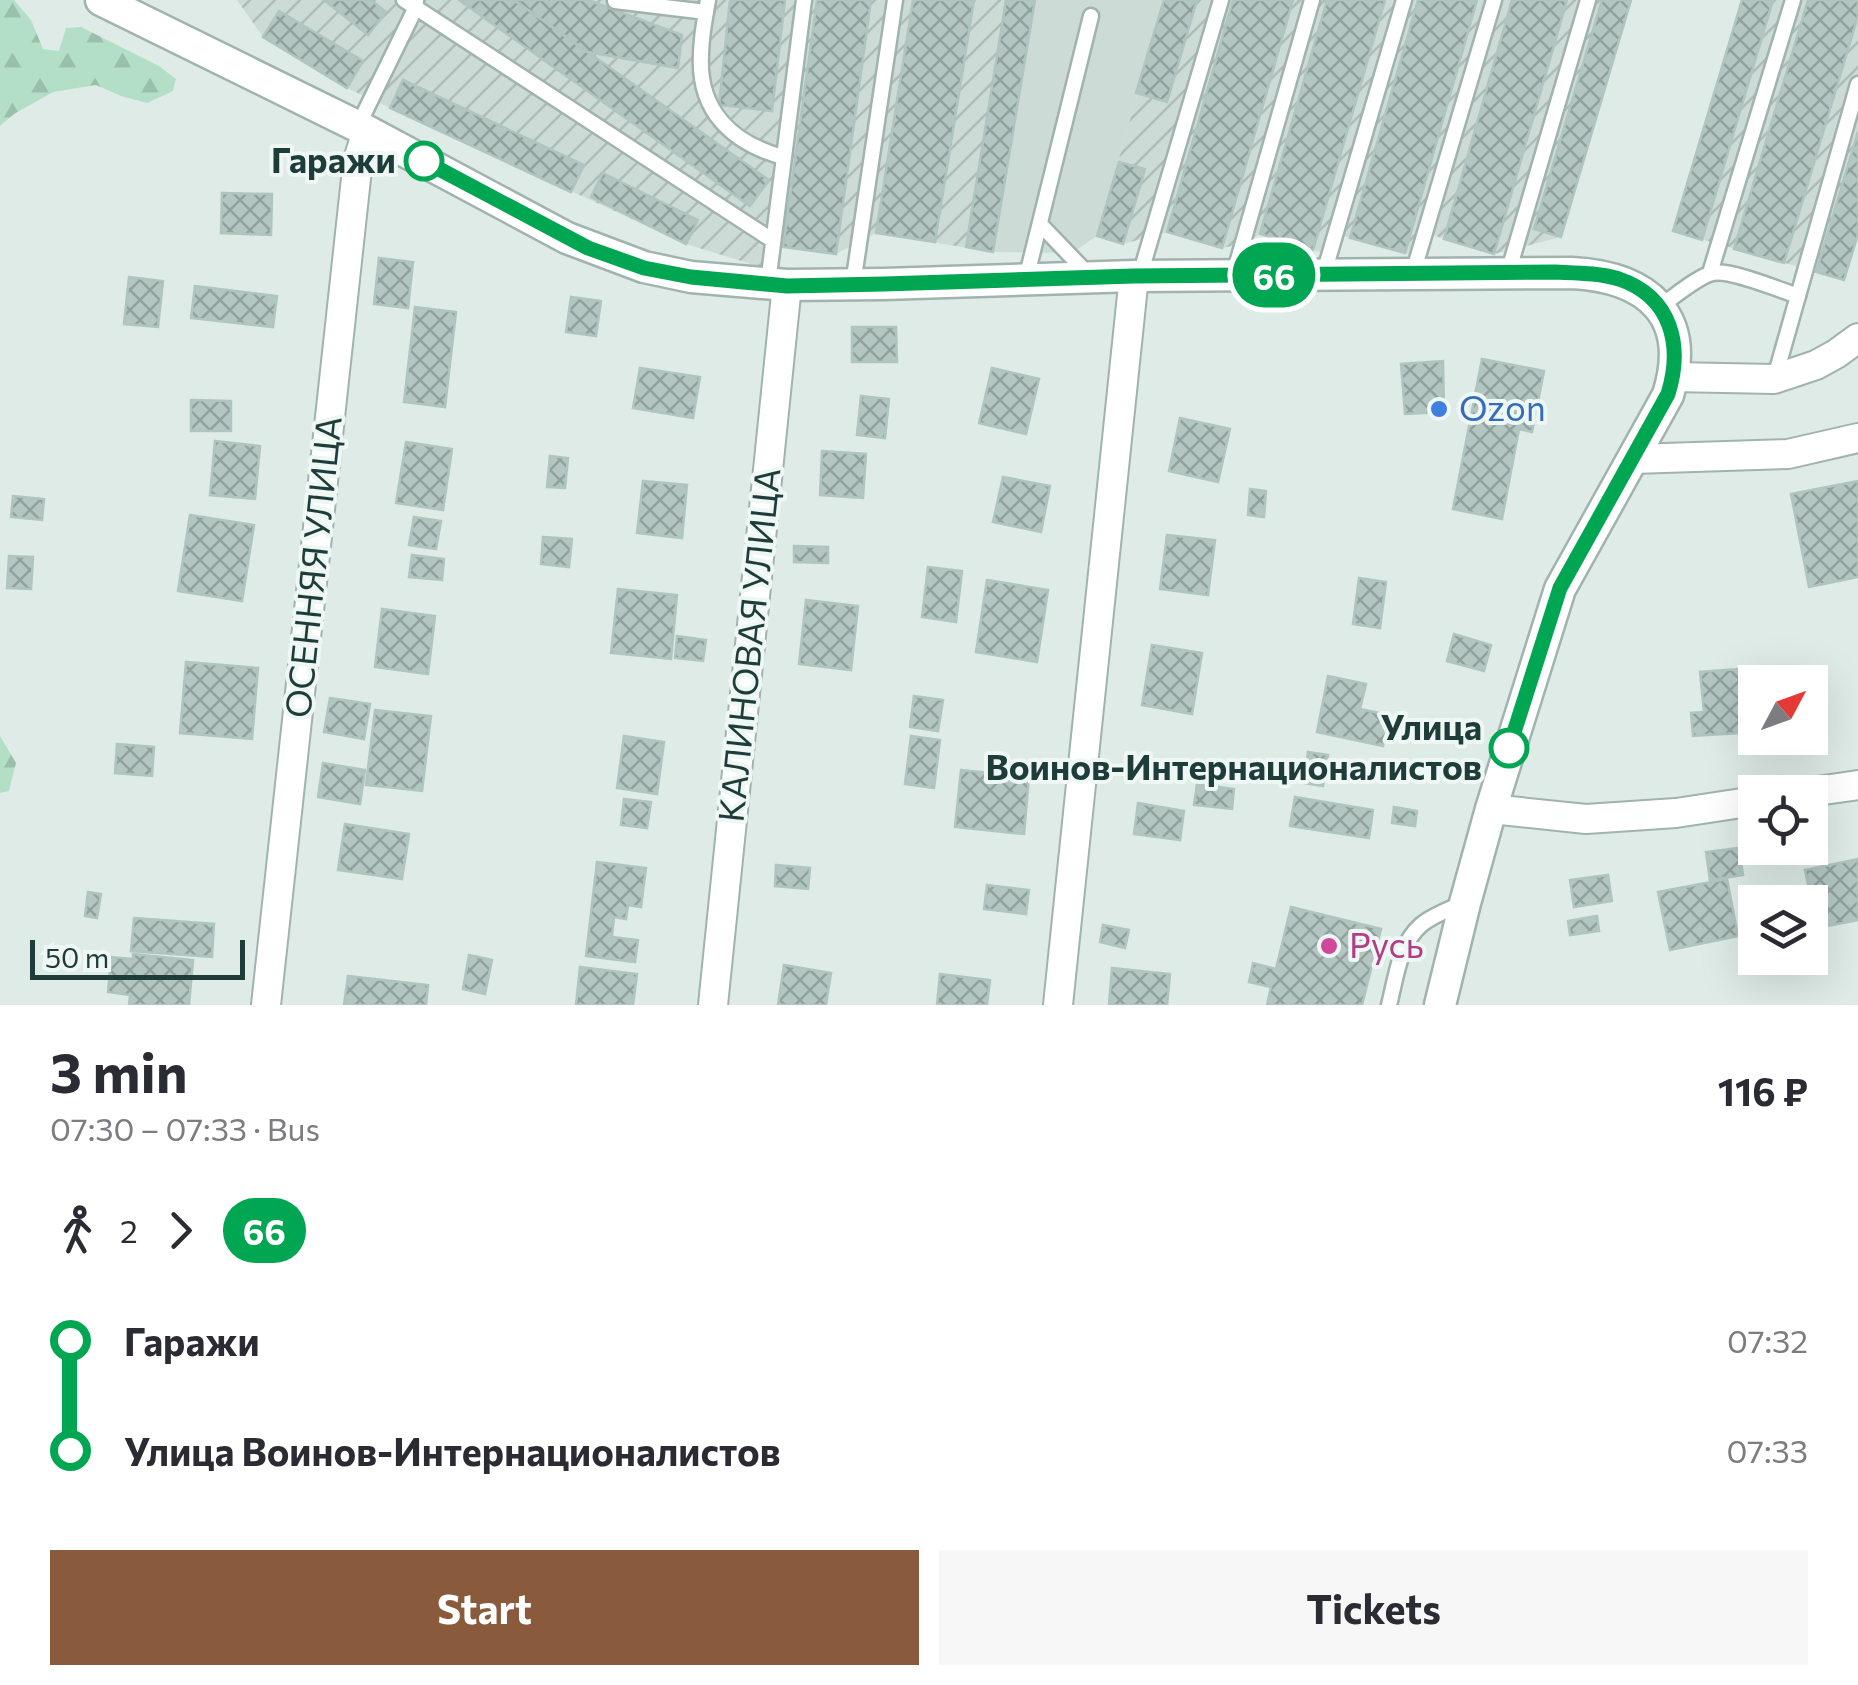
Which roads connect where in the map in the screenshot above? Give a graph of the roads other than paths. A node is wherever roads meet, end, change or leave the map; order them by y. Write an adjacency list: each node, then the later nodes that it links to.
1 (101, 0): 15 (street)
2 (804, 0): 16 (lane)
3 (895, 0): 28 (lane)
4 (1221, 0): 24 (lane)
5 (1312, 0): 23 (lane)
6 (1404, 0): 22 (lane)
7 (1494, 0): 19 (lane)
8 (1588, 0): 20 (lane)
9 (1792, 0): 21 (lane)
10 (615, 2): 12 (lane)
11 (412, 3): 15 (lane); 18 (lane)
12 (707, 6): 16 (lane)
13 (1091, 16): 17 (lane)
14 (1858, 84): 29 (lane)
15 (362, 128): 27 (street); 41 (street, ОСЕННЯЯ УЛИЦА)
16 (783, 157): 18 (lane)
17 (1040, 224): 25 (lane); 26 (lane)
18 (772, 240): 27 (lane)
19 (1414, 273): 20 (street); 22 (street)
20 (1508, 273): 30 (street)
21 (1710, 273): 29 (lane); 30 (lane)
22 (1324, 274): 23 (street)
23 (1234, 275): 24 (street)
24 (1137, 276): 25 (street); 43 (street)
25 (1091, 277): 26 (street)
26 (1026, 279): 28 (street)
27 (778, 285): 28 (street); 42 (street, КАЛИНОВАЯ УЛИЦА)
28 (853, 285)
29 (1798, 296): 33 (lane)
30 (1659, 307): 32 (street)
31 (1858, 338): 33 (street)
32 (1673, 378): 33 (street); 35 (street)
33 (1774, 379)
34 (1858, 438): 35 (street)
35 (1633, 459): 39 (street)
36 (1858, 785): 37 (street)
37 (1828, 789)
38 (1738, 803): 39 (street)
39 (1491, 809): 40 (street)
40 (1464, 903): 44 (lane); 45 (street)
41 (266, 1005)
42 (713, 1005)
43 (1058, 1005)
44 (1389, 1005)
45 (1440, 1005)

